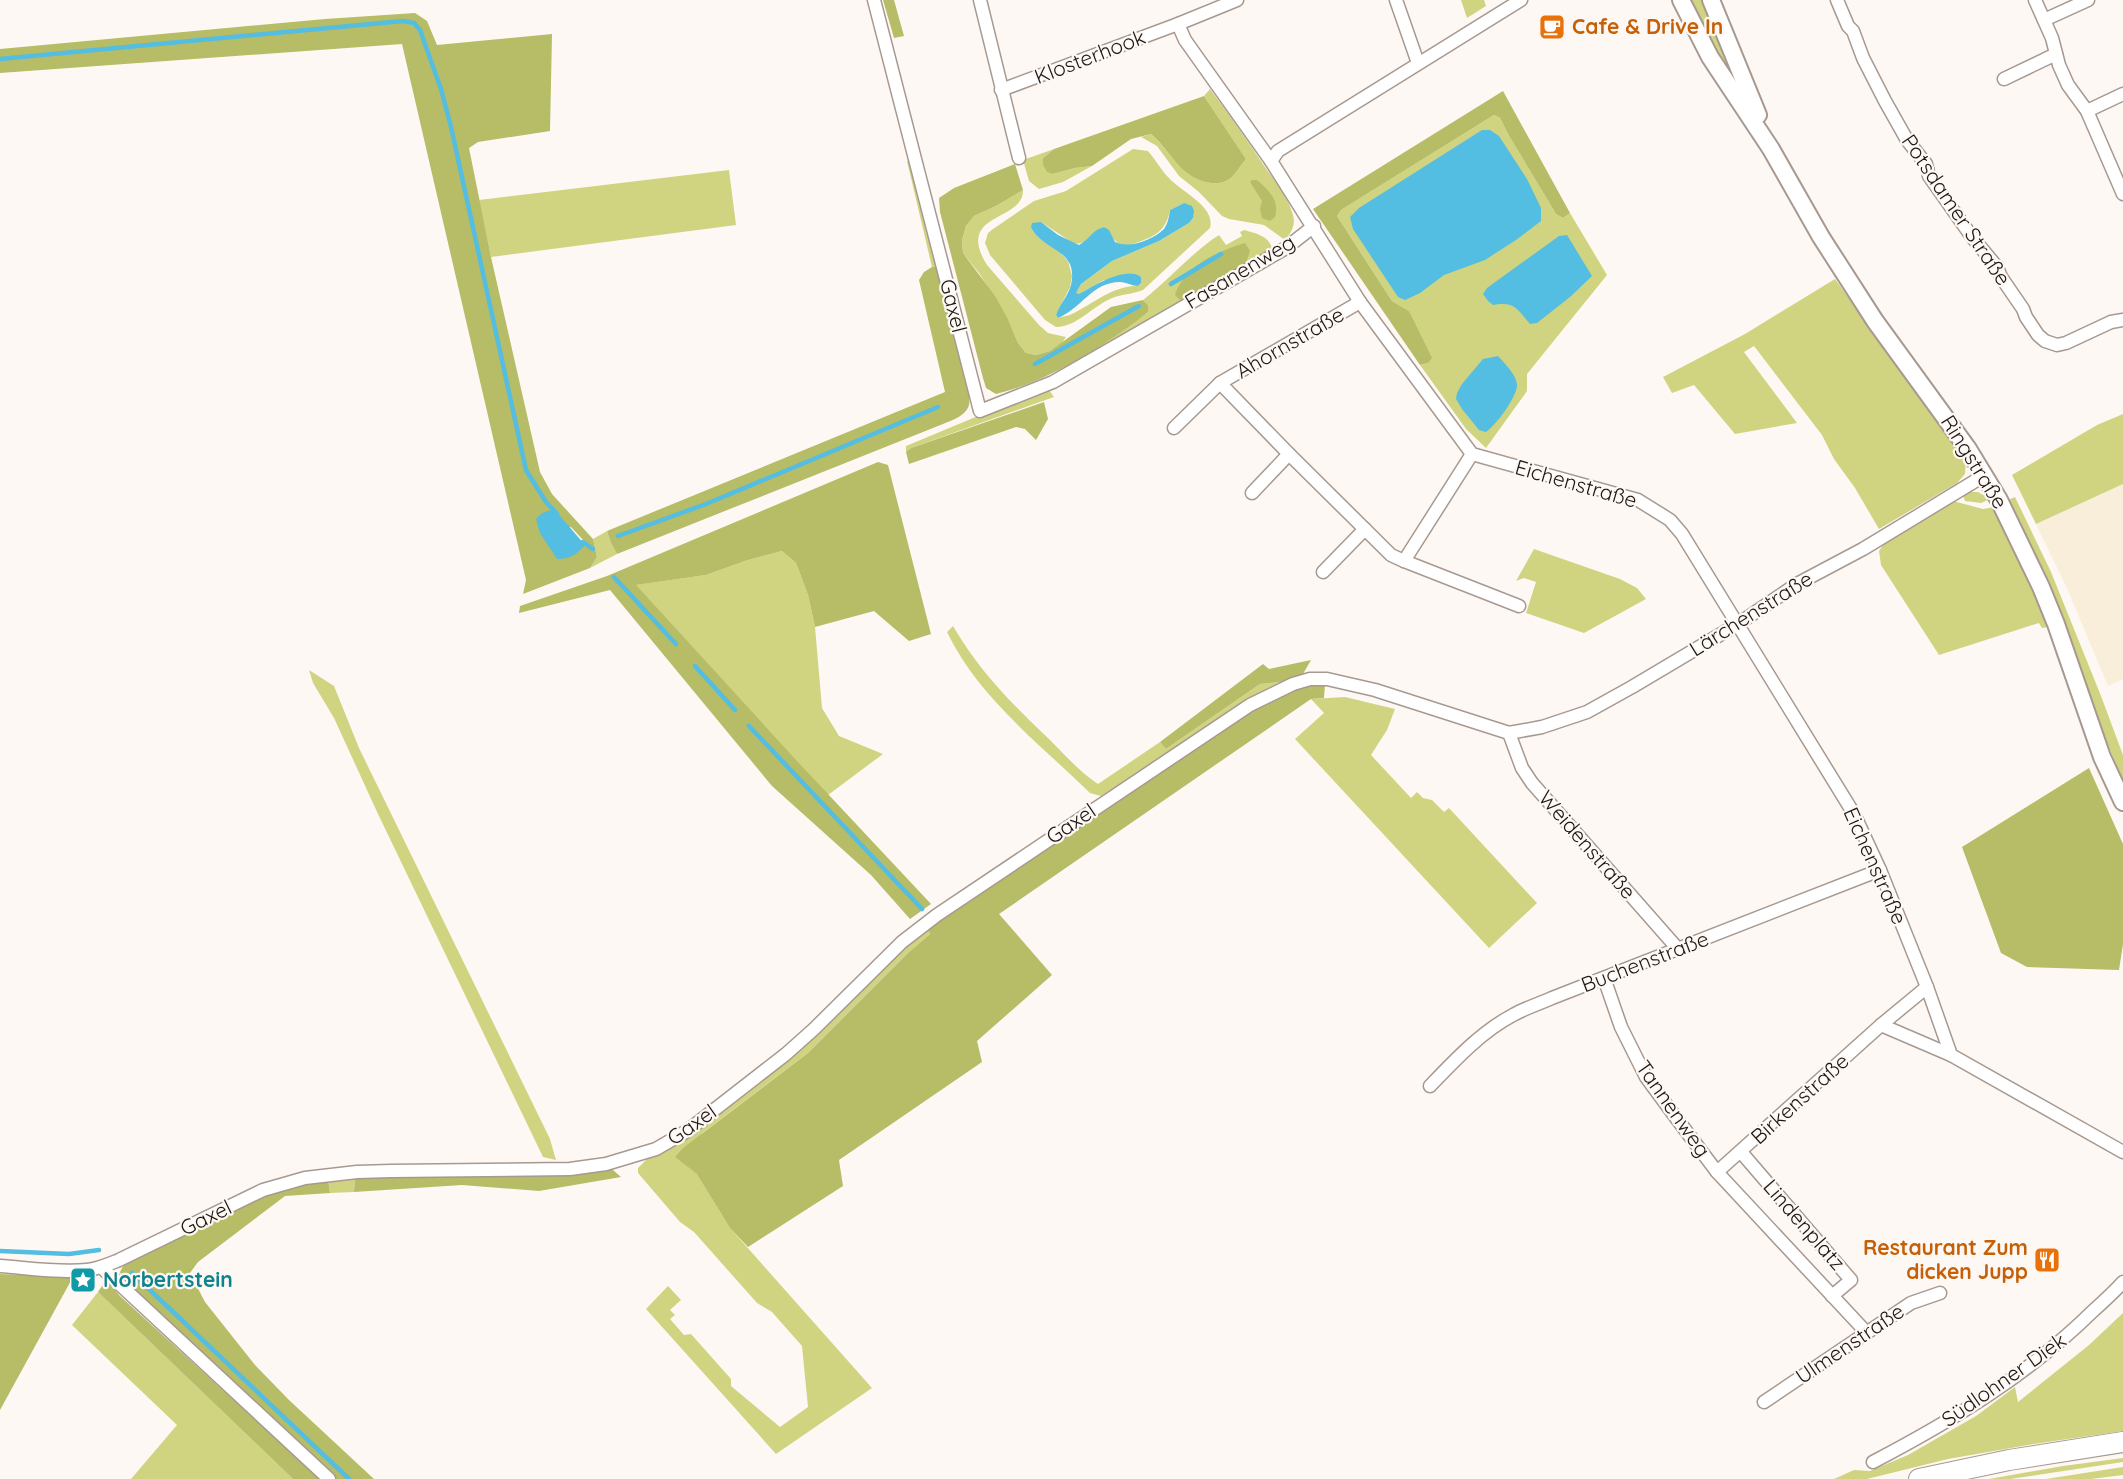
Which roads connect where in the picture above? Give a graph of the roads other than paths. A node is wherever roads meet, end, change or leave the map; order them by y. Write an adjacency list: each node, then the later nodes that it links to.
1 (874, 0): 25 (street, Gaxel)
2 (980, 0): 16 (street)
3 (1237, 0): 12 (street, Klosterhook)
4 (1396, 0): 14 (street)
5 (1521, 0): 14 (street)
6 (1681, 0): 19 (main road, Ringstraße)
7 (1712, 0): 19 (main road, Ringstraße)
8 (1837, 0): 26 (street, Potsdamer Straße)
9 (2035, 0): 11 (street)
10 (2088, 0): 11 (street)
11 (2044, 20): 13 (street)
12 (1178, 24): 16 (street, Klosterhook); 21 (street)
13 (2056, 54): 15 (street); 18 (street)
14 (1418, 63): 21 (street)
15 (2004, 79)
16 (1001, 90): 20 (street)
17 (2123, 94): 18 (street)
18 (2087, 111): 22 (street)
19 (1771, 150): 31 (main road, Ringstraße)
20 (1018, 158)
21 (1271, 161): 23 (street)
22 (2123, 194)
23 (1314, 226): 24 (street); 25 (street, Fasanenweg)
24 (1360, 302): 27 (street, Ahornstraße); 30 (street)
25 (1166, 317)
26 (2123, 320)
27 (1220, 383): 28 (street, Ahornstraße); 29 (street, Ahornstraße)
28 (1174, 428)
29 (1289, 454): 32 (street); 33 (street, Ahornstraße)
30 (1472, 454): 34 (street); 37 (street, Eichenstraße)
31 (1985, 475): 37 (street, Lärchenstraße); 39 (main road, Ringstraße)
32 (1252, 493)
33 (1365, 529): 34 (street, Ahornstraße); 35 (street)
34 (1404, 561): 36 (street, Ahornstraße)
35 (1323, 572)
36 (1519, 606)
37 (1738, 624): 38 (street, Lärchenstraße); 40 (street, Eichenstraße)
38 (1509, 733): 41 (street, Weidenstraße); 51 (street, Gaxel)
39 (2123, 802)
40 (1880, 870): 41 (street, Buchenstraße); 43 (street, Eichenstraße)
41 (1678, 949): 42 (street, Buchenstraße)
42 (1604, 978): 46 (street, Buchenstraße); 49 (street, Tannenweg)
43 (1927, 987): 44 (street, Birkenstraße); 45 (street, Eichenstraße)
44 (1881, 1025): 45 (street); 47 (street, Birkenstraße)
45 (1951, 1055): 48 (street)
46 (1430, 1086)
47 (1741, 1152): 49 (street, Birkenstraße); 54 (street, Lindenplatz)
48 (2123, 1152)
49 (1718, 1172): 54 (street, Lindenplatz)
50 (0, 1266): 51 (street, Gaxel)
51 (101, 1267): 59 (street)
52 (2123, 1282): 58 (street, Südlohner Diek)
53 (1940, 1293): 55 (street, Ulmenstraße)
54 (1832, 1296): 55 (street, Lindenplatz)
55 (1866, 1332): 56 (street, Ulmenstraße)
56 (1764, 1402)
57 (2123, 1442): 60 (main road)
58 (1873, 1462)
59 (329, 1479)
60 (1918, 1479)

